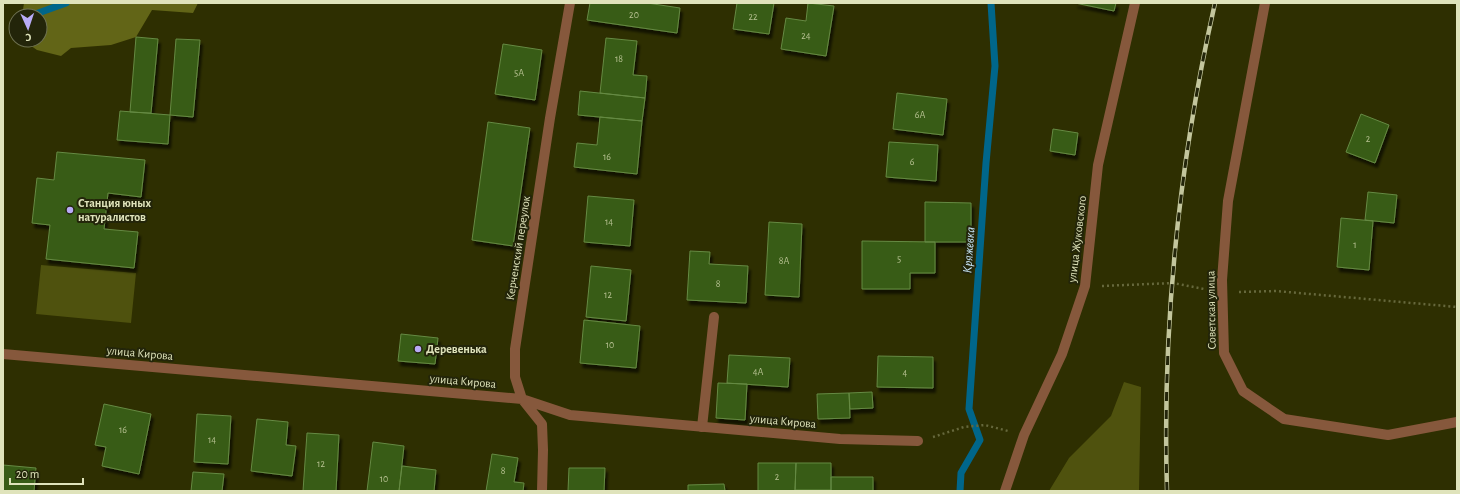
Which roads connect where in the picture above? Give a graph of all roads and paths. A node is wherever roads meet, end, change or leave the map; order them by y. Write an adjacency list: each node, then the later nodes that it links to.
1 (570, 3): 9 (street, Керченский переулок)
2 (1135, 3): 4 (street, улица Жуковского)
3 (1266, 3): 5 (street, Советская улица)
4 (1085, 286): 5 (path); 12 (street, улица Жуковского)
5 (1223, 292): 6 (path); 10 (street, Советская улица)
6 (1457, 306)
7 (714, 317): 11 (street)
8 (3, 354): 9 (street, улица Кирова)
9 (522, 399): 11 (street, улица Кирова); 14 (street, Керченский переулок)
10 (1457, 422)
11 (702, 427): 13 (street, улица Кирова)
12 (1024, 435): 13 (path); 15 (street, улица Жуковского)
13 (918, 441)
14 (542, 491)
15 (1005, 491)

